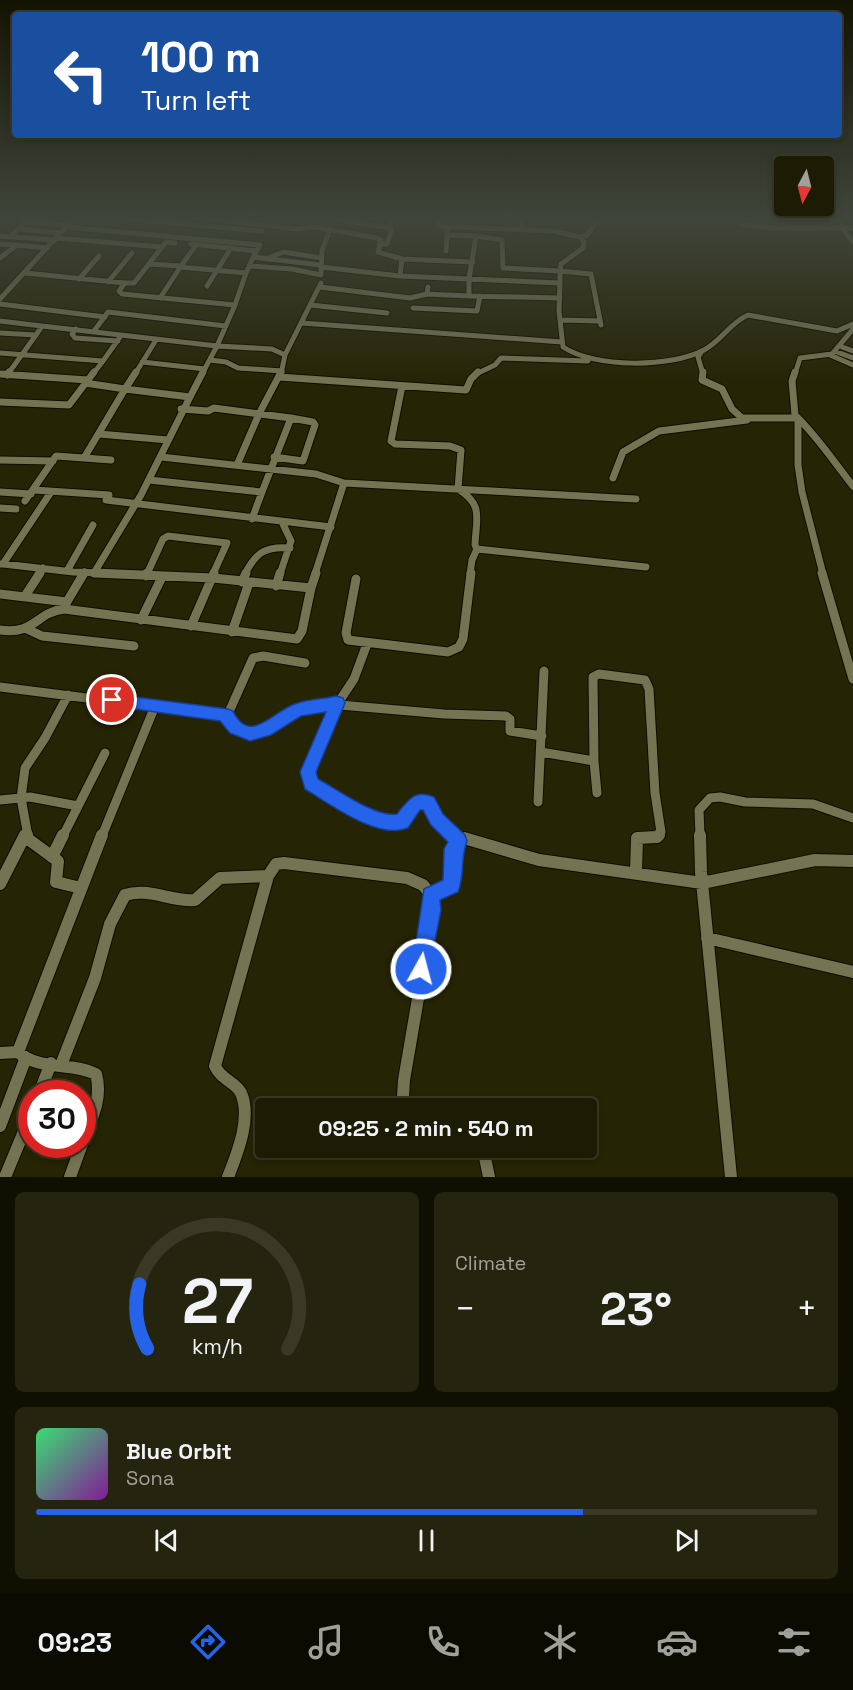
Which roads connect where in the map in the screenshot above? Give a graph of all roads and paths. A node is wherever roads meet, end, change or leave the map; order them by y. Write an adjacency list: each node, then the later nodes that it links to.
1 (246, 273): 31 (street)
2 (24, 274): 27 (street)
3 (33, 274): 17 (street)
4 (83, 274): 17 (street)
5 (115, 274): 20 (street)
6 (141, 274): 22 (street)
7 (176, 274): 28 (street)
8 (215, 274): 23 (street)
9 (316, 274): 15 (street)
10 (384, 274): 16 (street)
11 (470, 274): 18 (street)
12 (508, 274): 19 (street)
13 (560, 274): 21 (street)
14 (590, 274): 36 (street)
15 (321, 275): 24 (street)
16 (400, 276): 18 (street)
17 (79, 279): 20 (street)
18 (469, 279): 19 (street); 25 (street)
19 (507, 280): 21 (street)
20 (108, 282): 22 (street)
21 (560, 282): 29 (street)
22 (125, 283): 28 (street)
23 (207, 286)
24 (320, 287): 25 (street); 32 (street)
25 (469, 296): 26 (street)
26 (480, 296): 29 (street); 33 (street)
27 (1, 297)
28 (160, 298): 31 (street)
29 (560, 298): 36 (street)
30 (0, 304): 35 (street)
31 (235, 305): 41 (street)
32 (310, 305): 34 (street); 38 (street)
33 (413, 308)
34 (387, 313)
35 (105, 316): 41 (street); 43 (street)
36 (560, 320): 49 (street)
37 (0, 321): 40 (street)
38 (302, 322): 49 (street); 56 (street)
39 (853, 324): 52 (street)
40 (42, 326): 42 (street); 46 (street)
41 (226, 326): 50 (street)
42 (76, 329): 43 (street); 47 (street)
43 (94, 331): 47 (street)
44 (0, 333): 46 (street)
45 (852, 334): 51 (street)
46 (36, 335): 55 (street)
47 (120, 338): 48 (street); 61 (street)
48 (156, 339): 50 (street); 62 (street)
49 (562, 342): 60 (street)
50 (217, 346): 56 (street); 59 (street)
51 (839, 349): 53 (street); 57 (street); 58 (street)
52 (702, 351): 60 (street); 76 (street)
53 (853, 351)
54 (0, 353): 55 (street)
55 (22, 354): 61 (street); 66 (street)
56 (285, 355): 65 (street)
57 (830, 355): 63 (street); 75 (street)
58 (853, 358)
59 (210, 360): 64 (street); 65 (street)
60 (597, 360): 68 (street)
61 (103, 361): 67 (street)
62 (142, 362): 64 (street); 69 (street)
63 (853, 364)
64 (205, 369): 70 (street)
65 (280, 374): 68 (street); 73 (street)
66 (3, 375): 67 (street)
67 (86, 382): 69 (street); 71 (street)
68 (402, 386): 91 (street)
69 (125, 389): 70 (street); 77 (street)
70 (190, 397): 72 (street)
71 (0, 402)
72 (181, 409): 73 (street); 78 (street)
73 (259, 414): 74 (street); 85 (street)
74 (291, 418): 80 (street); 80 (street)
75 (798, 418): 76 (street); 90 (street); 130 (street)
76 (747, 420): 87 (street)
77 (99, 434): 78 (street); 81 (street)
78 (168, 440): 79 (street)
79 (161, 457): 85 (street); 88 (street)
80 (274, 457): 86 (street)
81 (84, 458): 83 (street); 84 (street)
82 (0, 460): 84 (street)
83 (111, 460)
84 (53, 461): 95 (street)
85 (237, 465): 86 (street)
86 (271, 469): 89 (street); 94 (street)
87 (613, 478)
88 (149, 480): 94 (street); 97 (street)
89 (344, 483): 91 (street); 103 (street)
90 (853, 486)
91 (458, 489): 96 (street); 105 (street)
92 (0, 492): 95 (street)
93 (51, 492): 95 (street); 97 (street); 106 (street)
94 (262, 492): 100 (street)
95 (30, 495)
96 (636, 499)
97 (135, 504): 100 (street); 110 (street)
98 (0, 508): 99 (street)
99 (16, 509)
100 (252, 519): 101 (street)
101 (282, 522): 103 (street); 104 (street)
102 (93, 525): 109 (street)
103 (331, 527): 117 (street)
104 (290, 548): 115 (street); 116 (street)
105 (477, 549): 107 (street); 126 (street)
106 (2, 564): 108 (street)
107 (646, 567)
108 (43, 568): 109 (street); 119 (street)
109 (67, 571): 110 (street)
110 (89, 573): 111 (street); 120 (street)
111 (146, 576): 112 (street); 113 (street)
112 (162, 578): 113 (street); 121 (street)
113 (213, 578): 115 (street); 122 (street)
114 (356, 579): 126 (street)
115 (245, 583): 116 (street); 125 (street)
116 (276, 586): 117 (street)
117 (311, 588): 125 (street)
118 (0, 594): 119 (street)
119 (25, 596): 120 (street)
120 (65, 605): 121 (street); 123 (street)
121 (141, 620): 122 (street)
122 (191, 626): 125 (street)
123 (27, 629): 124 (street); 127 (street)
124 (0, 630)
125 (232, 632)
126 (367, 644): 133 (street)
127 (134, 646)
128 (305, 663): 135 (street)
129 (544, 671): 136 (street)
130 (853, 679)
131 (0, 687): 132 (street)
132 (68, 695): 134 (street); 141 (street)
133 (337, 703): 135 (street); 136 (street); 147 (street)
134 (155, 706): 135 (street); 154 (street)
135 (228, 716)
136 (542, 736): 137 (street)
137 (541, 752): 139 (street); 143 (street)
138 (105, 753): 144 (street)
139 (594, 761): 140 (street); 150 (street)
140 (597, 793)
141 (21, 798): 142 (street); 144 (street); 146 (street)
142 (0, 800)
143 (538, 802)
144 (78, 806): 148 (street)
145 (853, 818): 152 (street)
146 (26, 833): 148 (street); 153 (street)
147 (459, 841): 150 (street); 155 (street)
148 (52, 857): 154 (street)
149 (853, 861): 152 (street)
150 (636, 873): 152 (street)
151 (267, 876): 155 (street); 160 (street); 170 (street)
152 (702, 883): 156 (street)
153 (0, 884)
154 (81, 888): 159 (street)
155 (431, 895): 162 (street)
156 (707, 938): 157 (street); 172 (street)
157 (853, 972)
158 (0, 1053): 159 (street)
159 (21, 1056): 160 (street); 164 (street)
160 (56, 1064): 161 (street); 163 (street)
161 (47, 1080)
162 (403, 1098)
163 (96, 1104)
164 (0, 1126)
165 (18, 1146): 168 (street)
166 (77, 1158): 169 (street)
167 (485, 1158): 171 (street)
168 (5, 1177)
169 (70, 1177)
170 (228, 1177)
171 (489, 1177)
172 (731, 1177)

